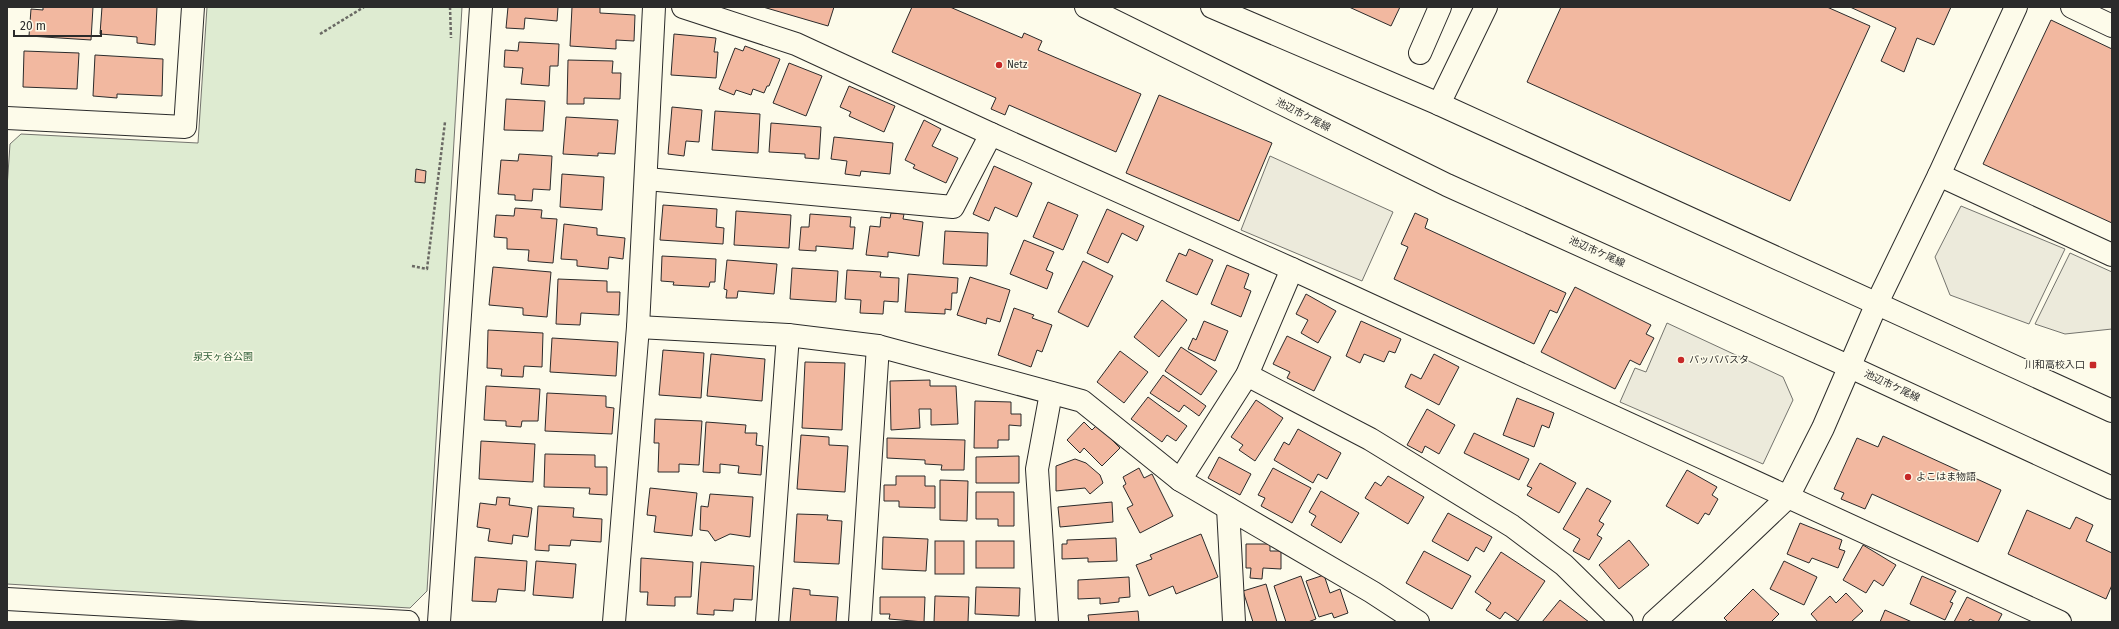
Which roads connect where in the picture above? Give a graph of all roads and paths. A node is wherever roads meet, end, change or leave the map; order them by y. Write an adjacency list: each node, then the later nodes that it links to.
1 (193, 7): 19 (street)
2 (364, 7): 14 (path)
3 (450, 7): 15 (path)
4 (481, 7): 40 (street)
5 (654, 7): 22 (street)
6 (683, 7): 20 (street)
7 (1086, 7): 30 (street, 池辺市ケ尾線)
8 (1212, 7): 17 (street)
9 (1440, 7): 16 (street)
10 (1486, 7): 17 (street)
11 (2016, 7): 21 (street)
12 (2072, 7): 13 (street)
13 (2112, 26)
14 (320, 34)
15 (451, 45)
16 (1420, 53)
17 (1439, 104): 26 (street)
18 (446, 117): 24 (path)
19 (7, 118)
20 (991, 134): 22 (street); 25 (street)
21 (1940, 175): 23 (street); 26 (street)
22 (647, 179): 27 (street)
23 (2112, 255)
24 (412, 266)
25 (1292, 269): 31 (street); 36 (street)
26 (1877, 303): 30 (street); 33 (street)
27 (638, 327): 28 (street); 41 (street)
28 (788, 336): 29 (street); 42 (street)
29 (878, 346): 32 (street); 43 (street)
30 (1848, 366): 35 (street, 池辺市ケ尾線); 36 (street)
31 (1247, 375): 34 (street); 47 (street)
32 (1051, 393): 34 (street); 44 (street)
33 (2112, 411)
34 (1180, 480): 37 (street)
35 (2112, 488)
36 (1788, 497): 48 (street); 49 (street)
37 (1228, 508): 45 (street); 46 (street)
38 (7, 599): 39 (street)
39 (408, 622)
40 (439, 622)
41 (614, 622)
42 (767, 622)
43 (860, 622)
44 (1047, 622)
45 (1234, 622)
46 (1418, 622)
47 (1622, 622)
48 (1654, 622)
49 (2060, 622)

